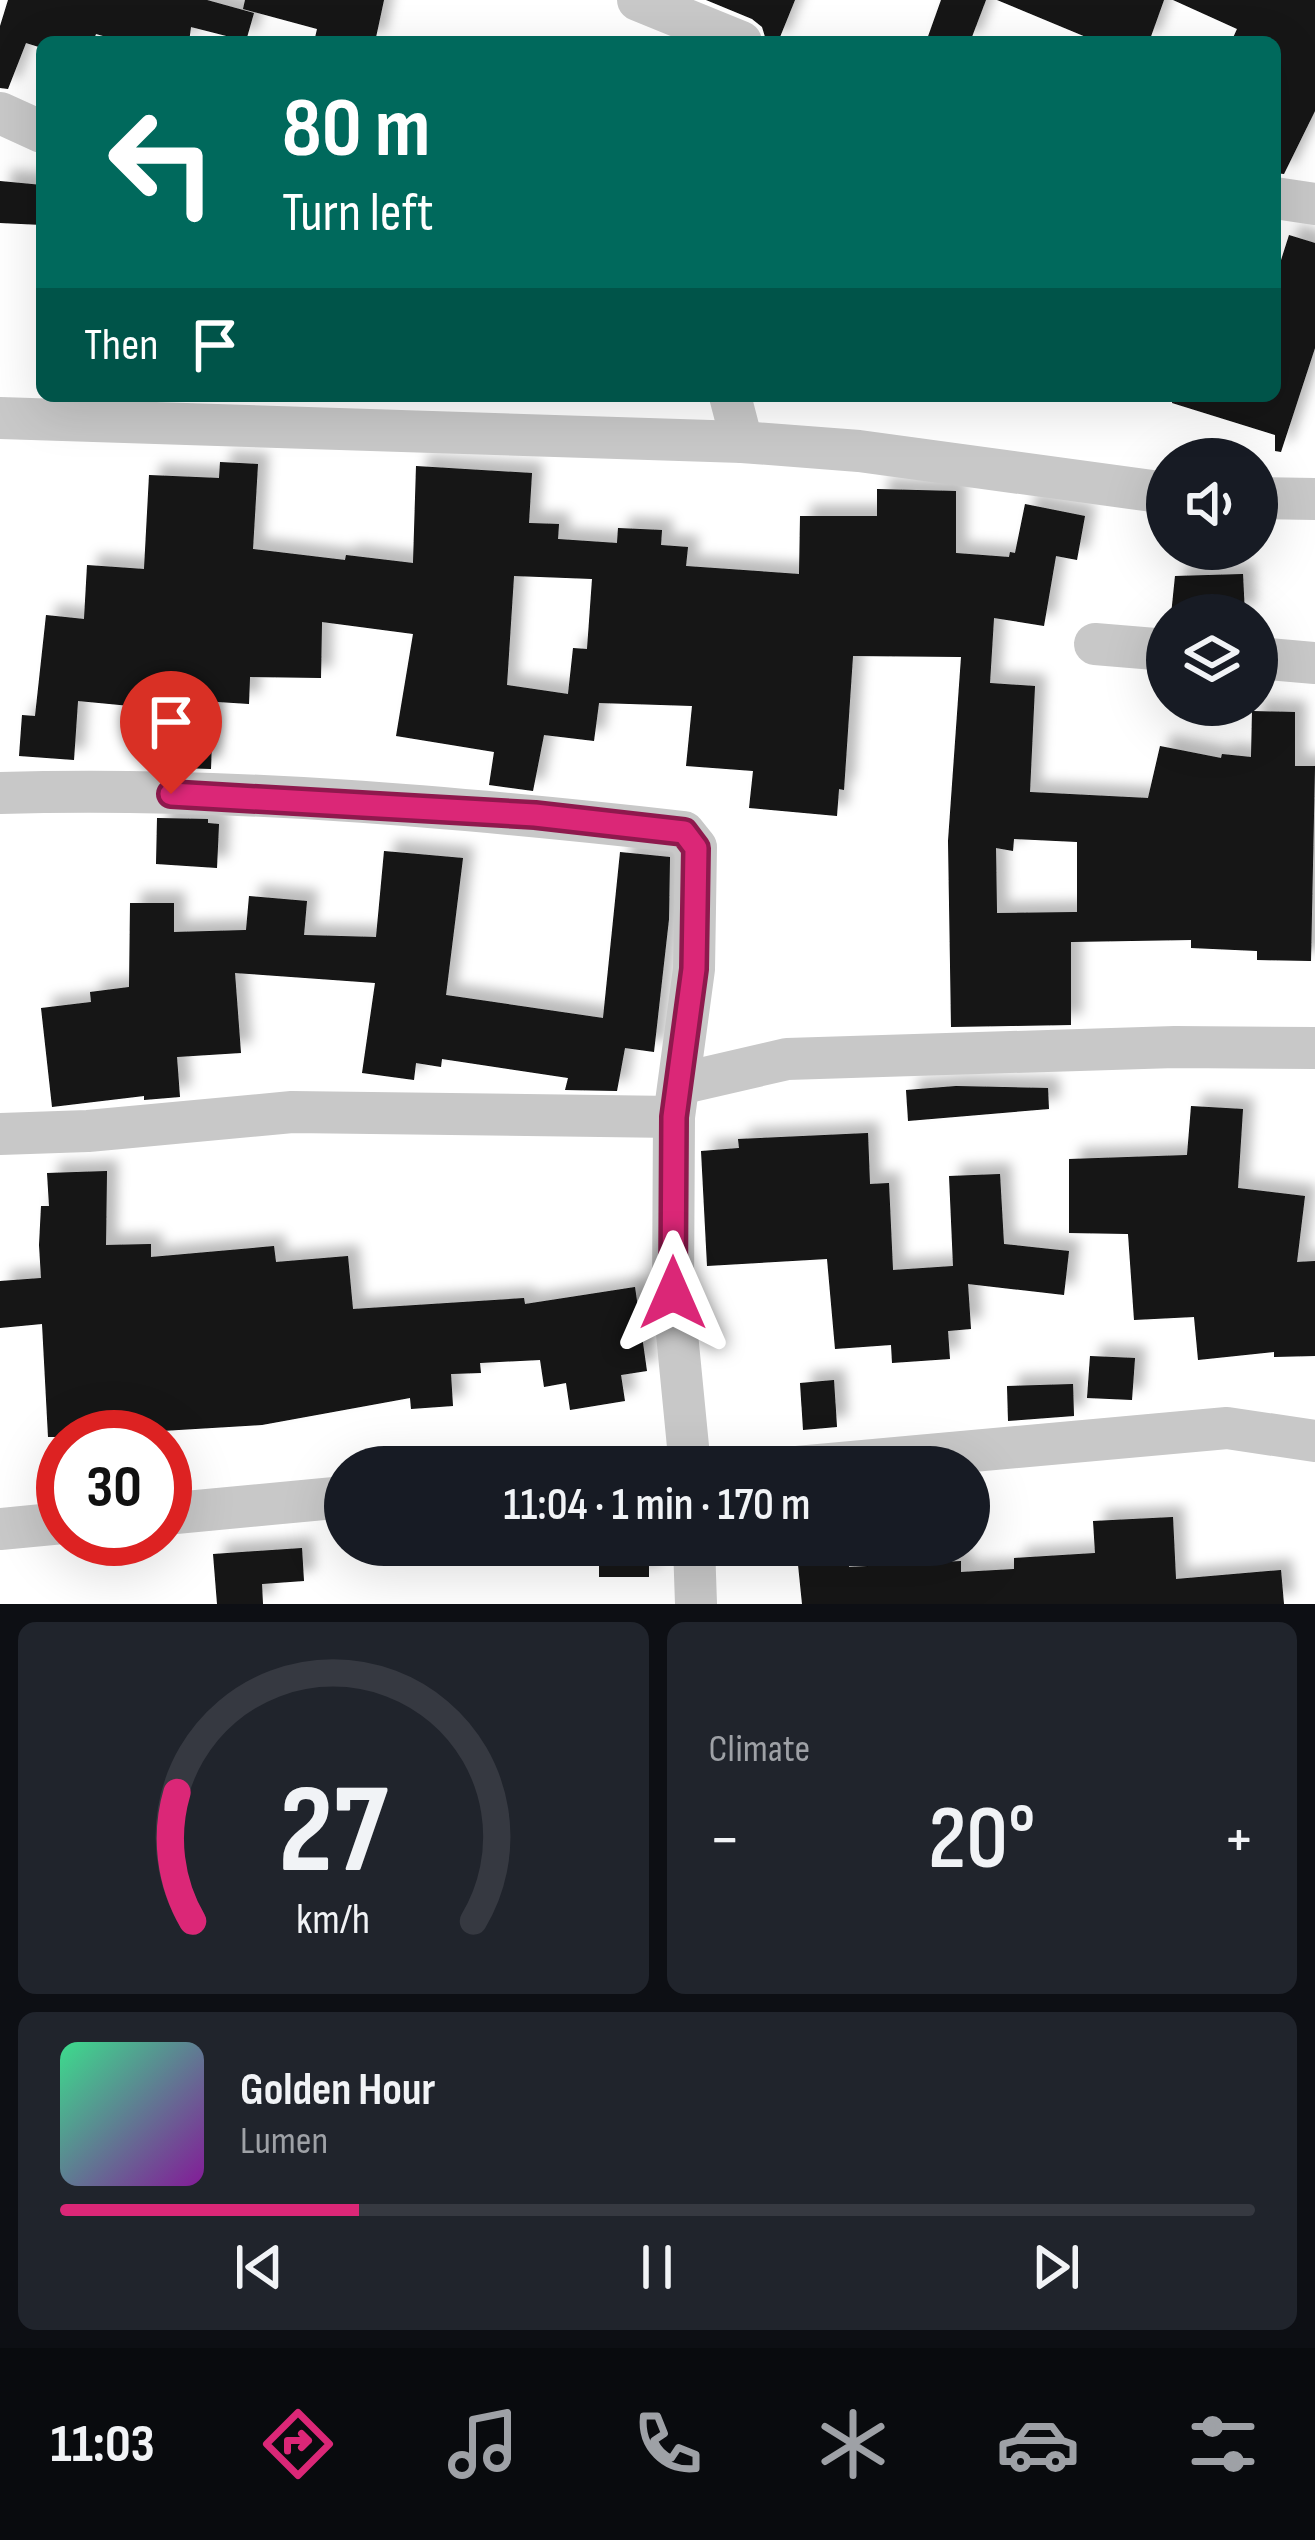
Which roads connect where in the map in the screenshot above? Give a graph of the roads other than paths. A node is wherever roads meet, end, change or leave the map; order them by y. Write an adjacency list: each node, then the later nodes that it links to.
1 (638, 0): 2 (street)
2 (726, 36)
3 (0, 113): 4 (street)
4 (36, 129)
5 (1281, 199): 6 (street)
6 (1315, 204)
7 (732, 402): 9 (street)
8 (0, 418): 9 (street)
9 (742, 442): 10 (street)
10 (1146, 490)
11 (1278, 498): 12 (street)
12 (1315, 499)
13 (1095, 644): 14 (street)
14 (1146, 648)
15 (1278, 660): 16 (street)
16 (1315, 663)
17 (0, 793): 19 (street)
18 (1315, 1048): 19 (street)
19 (676, 1100): 20 (street); 22 (street)
20 (0, 1134)
21 (1315, 1441): 23 (street)
22 (688, 1446)
23 (990, 1449)
24 (324, 1499): 25 (street)
25 (192, 1511)
26 (36, 1526): 27 (street)
27 (0, 1529)
28 (695, 1566): 29 (street)
29 (696, 1604)

